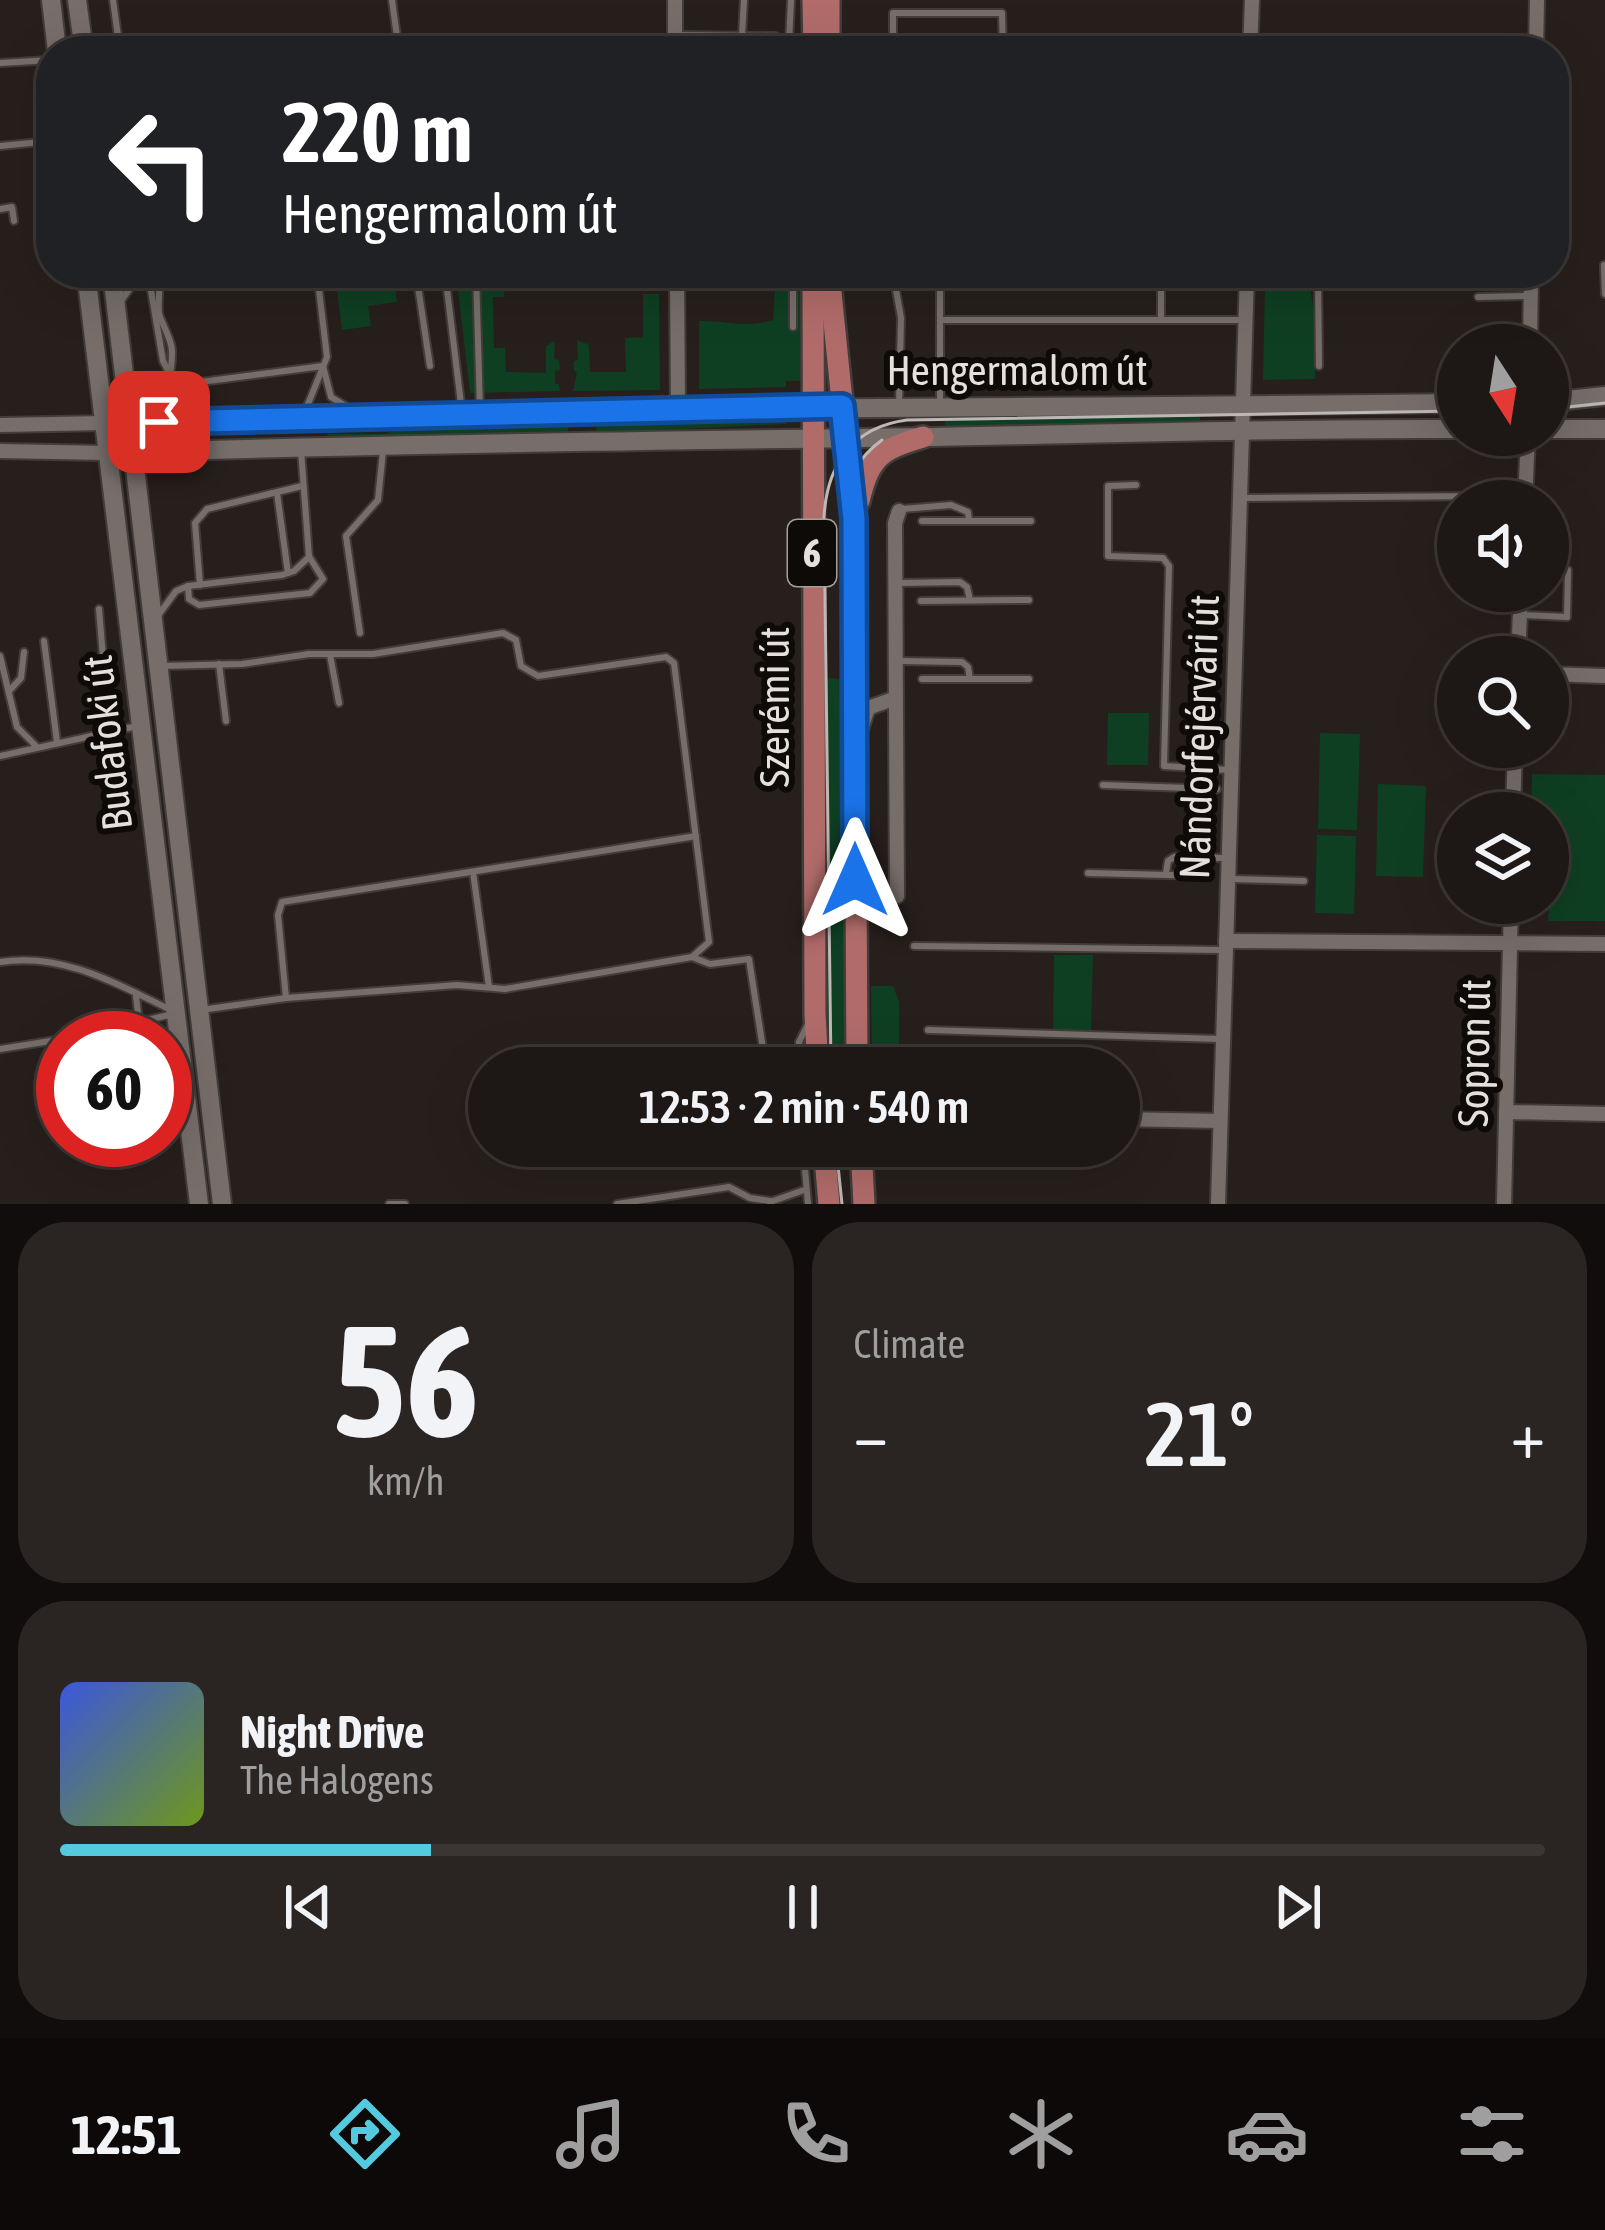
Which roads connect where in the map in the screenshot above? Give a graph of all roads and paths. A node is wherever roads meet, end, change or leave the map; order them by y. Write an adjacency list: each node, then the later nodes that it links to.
1 (50, 0): 12 (main road)
2 (77, 0): 13 (main road)
3 (113, 0): 14 (lane)
4 (392, 0): 15 (lane)
5 (675, 0): 16 (street)
6 (743, 0): 17 (lane)
7 (791, 0): 19 (lane)
8 (813, 0): 20 (main road)
9 (829, 0): 21 (main road)
10 (1252, 0): 24 (street)
11 (1537, 0): 25 (street)
12 (55, 36)
13 (82, 36)
14 (118, 36)
15 (397, 36)
16 (675, 36)
17 (742, 36): 18 (lane)
18 (776, 36)
19 (790, 36)
20 (814, 36)
21 (829, 36)
22 (893, 36): 23 (lane)
23 (1003, 36)
24 (1251, 36)
25 (1536, 36)
26 (36, 61): 27 (lane)
27 (0, 63)
28 (36, 142): 29 (lane)
29 (0, 146)
30 (0, 209): 31 (lane)
31 (14, 221)
32 (1604, 266): 51 (lane)
33 (88, 288): 77 (main road, Budafoki út)
34 (114, 288): 54 (main road, Budafoki út)
35 (128, 288): 54 (lane)
36 (151, 288): 60 (lane)
37 (319, 288): 60 (lane)
38 (418, 288): 61 (lane)
39 (448, 288): 73 (lane)
40 (475, 288): 73 (lane)
41 (677, 288): 71 (street)
42 (793, 288): 59 (lane)
43 (813, 288): 70 (main road, Szerémi út / 6)
44 (830, 288): 68 (main road, Szerémi út / 6)
45 (896, 288): 69 (lane)
46 (940, 288): 55 (lane)
47 (1161, 288): 56 (lane)
48 (1247, 288): 57 (street, Nándorfejérvári út)
49 (1318, 288): 62 (lane)
50 (1530, 288): 52 (street)
51 (1605, 294)
52 (1530, 296): 53 (lane); 58 (street)
53 (1478, 297)
54 (117, 312): 76 (main road, Budafoki út)
55 (940, 320): 56 (lane); 66 (lane)
56 (1161, 320): 57 (lane)
57 (1246, 320): 67 (street, Nándorfejérvári út)
58 (1530, 324)
59 (794, 327)
60 (323, 366): 74 (lane); 75 (lane)
61 (430, 366)
62 (1319, 366)
63 (1605, 396): 64 (main road)
64 (1569, 400)
65 (1437, 403): 67 (main road, Hengermalom út)
66 (940, 405): 67 (main road, Hengermalom út); 69 (main road, Hengermalom út)
67 (1244, 405): 80 (street, Nándorfejérvári út)
68 (842, 406): 69 (main road, Hengermalom út); 70 (main road, Hengermalom út); 83 (main road, Szerémi út / 6)
69 (898, 406)
70 (812, 407): 71 (main road, Hengermalom út); 85 (main road, Szerémi út / 6)
71 (678, 410): 72 (main road, Hengermalom út)
72 (584, 411): 73 (main road, Hengermalom út); 86 (main road)
73 (471, 414): 74 (main road, Hengermalom út)
74 (365, 416): 75 (main road, Hengermalom út)
75 (303, 417): 76 (main road, Hengermalom út); 88 (main road)
76 (130, 422): 77 (main road, Hengermalom út); 90 (main road, Budafoki út)
77 (105, 424): 78 (street, Hengermalom út); 91 (main road, Budafoki út)
78 (0, 425)
79 (1605, 428): 82 (main road)
80 (1244, 429): 81 (main road, Hengermalom út); 84 (main road, Hengermalom út); 96 (street, Nándorfejérvári út)
81 (1437, 429)
82 (1569, 429)
83 (846, 437): 84 (main road, Hengermalom út); 85 (main road, Hengermalom út); 99 (main road, Szerémi út / 6)
84 (923, 437): 99 (main road)
85 (812, 438): 86 (main road, Hengermalom út); 173 (main road, Szerémi út / 6)
86 (585, 443): 87 (main road, Hengermalom út)
87 (383, 447): 88 (main road, Hengermalom út); 117 (lane)
88 (302, 448): 90 (main road, Hengermalom út); 93 (lane)
89 (0, 452): 91 (street, Hengermalom út)
90 (134, 452): 91 (main road, Hengermalom út); 116 (main road, Budafoki út)
91 (108, 453): 126 (main road, Budafoki út)
92 (1136, 485): 100 (lane)
93 (302, 486): 94 (lane); 104 (lane)
94 (277, 492): 105 (lane); 107 (lane)
95 (1437, 496): 96 (lane)
96 (1240, 498): 145 (street, Nándorfejérvári út)
97 (899, 511): 102 (lane); 106 (street)
98 (1119, 518): 100 (lane)
99 (854, 519): 127 (main road, Szerémi út / 6)
100 (1108, 519): 144 (lane)
101 (922, 521): 102 (lane)
102 (970, 521): 103 (lane)
103 (1030, 521)
104 (309, 557): 105 (lane); 108 (lane)
105 (288, 573): 107 (lane)
106 (895, 583): 111 (lane); 123 (street)
107 (200, 585): 108 (lane)
108 (188, 586): 116 (lane)
109 (1028, 600): 111 (lane)
110 (921, 601): 111 (lane)
111 (970, 601)
112 (99, 609): 139 (lane)
113 (1520, 612): 115 (street)
114 (1567, 612): 115 (lane)
115 (1520, 615): 118 (street)
116 (154, 620): 125 (main road, Budafoki út)
117 (360, 633)
118 (1519, 636)
119 (44, 641): 140 (lane)
120 (24, 652): 133 (lane)
121 (330, 655): 124 (lane); 135 (lane); 149 (lane)
122 (0, 656): 133 (lane)
123 (896, 661): 131 (lane); 134 (street)
124 (219, 664): 125 (lane); 136 (lane)
125 (160, 666): 126 (main road); 137 (main road, Budafoki út)
126 (134, 669): 138 (main road, Budafoki út)
127 (854, 669): 134 (street); 143 (main road, Szerémi út / 6)
128 (1569, 675): 129 (street)
129 (1605, 676)
130 (922, 679): 131 (lane)
131 (970, 679): 132 (lane)
132 (1029, 679)
133 (10, 690): 141 (lane)
134 (896, 698): 143 (street); 157 (street)
135 (338, 703)
136 (226, 721)
137 (165, 723): 138 (main road); 168 (main road, Budafoki út)
138 (140, 726): 139 (lane); 171 (main road, Budafoki út)
139 (109, 730): 140 (lane)
140 (58, 742): 141 (lane)
141 (36, 746): 142 (lane)
142 (0, 756)
143 (854, 764): 180 (main road, Szerémi út / 6)
144 (1164, 766): 145 (lane); 147 (lane)
145 (1232, 771): 150 (street, Nándorfejérvári út)
146 (1103, 785): 147 (lane)
147 (1162, 788): 148 (lane)
148 (1217, 789)
149 (696, 836): 151 (lane); 163 (lane)
150 (1228, 858): 153 (lane); 155 (street, Nándorfejérvári út)
151 (472, 871): 165 (lane); 167 (lane)
152 (1088, 873): 153 (lane)
153 (1166, 874): 154 (lane)
154 (1209, 876)
155 (1228, 878): 156 (lane); 161 (street, Nándorfejérvári út)
156 (1304, 881)
157 (897, 896)
158 (1510, 924): 159 (street, Sopron út)
159 (1510, 944): 160 (street); 161 (street); 182 (street, Sopron út)
160 (1605, 944)
161 (1226, 945): 162 (lane); 175 (street, Nándorfejérvári út)
162 (914, 946)
163 (692, 957): 165 (lane); 177 (lane)
164 (0, 962): 166 (lane)
165 (489, 987): 167 (lane)
166 (136, 993): 169 (lane); 170 (lane)
167 (286, 998): 168 (lane)
168 (197, 1010): 172 (main road); 193 (main road, Budafoki út)
169 (138, 1011)
170 (172, 1011)
171 (176, 1011)
172 (190, 1011)
173 (815, 1014): 178 (lane); 179 (main road, Szerémi út / 6)
174 (928, 1030): 175 (lane)
175 (1223, 1039): 185 (street, Nándorfejérvári út)
176 (36, 1044): 181 (lane)
177 (763, 1047)
178 (799, 1047)
179 (817, 1047)
180 (857, 1047)
181 (0, 1049)
182 (1507, 1112): 183 (street); 201 (street, Sopron út)
183 (1605, 1114)
184 (1140, 1119): 185 (street)
185 (1220, 1121): 200 (street, Nándorfejérvári út)
186 (192, 1146): 192 (main road, Budafoki út)
187 (803, 1167): 190 (lane)
188 (826, 1167): 198 (main road)
189 (862, 1167): 199 (main road)
190 (804, 1190): 191 (lane); 197 (lane)
191 (769, 1203): 196 (lane)
192 (199, 1204)
193 (222, 1204)
194 (389, 1204): 195 (lane)
195 (405, 1204)
196 (617, 1204)
197 (808, 1204)
198 (829, 1204)
199 (864, 1204)
200 (1218, 1204)
201 (1504, 1204)

